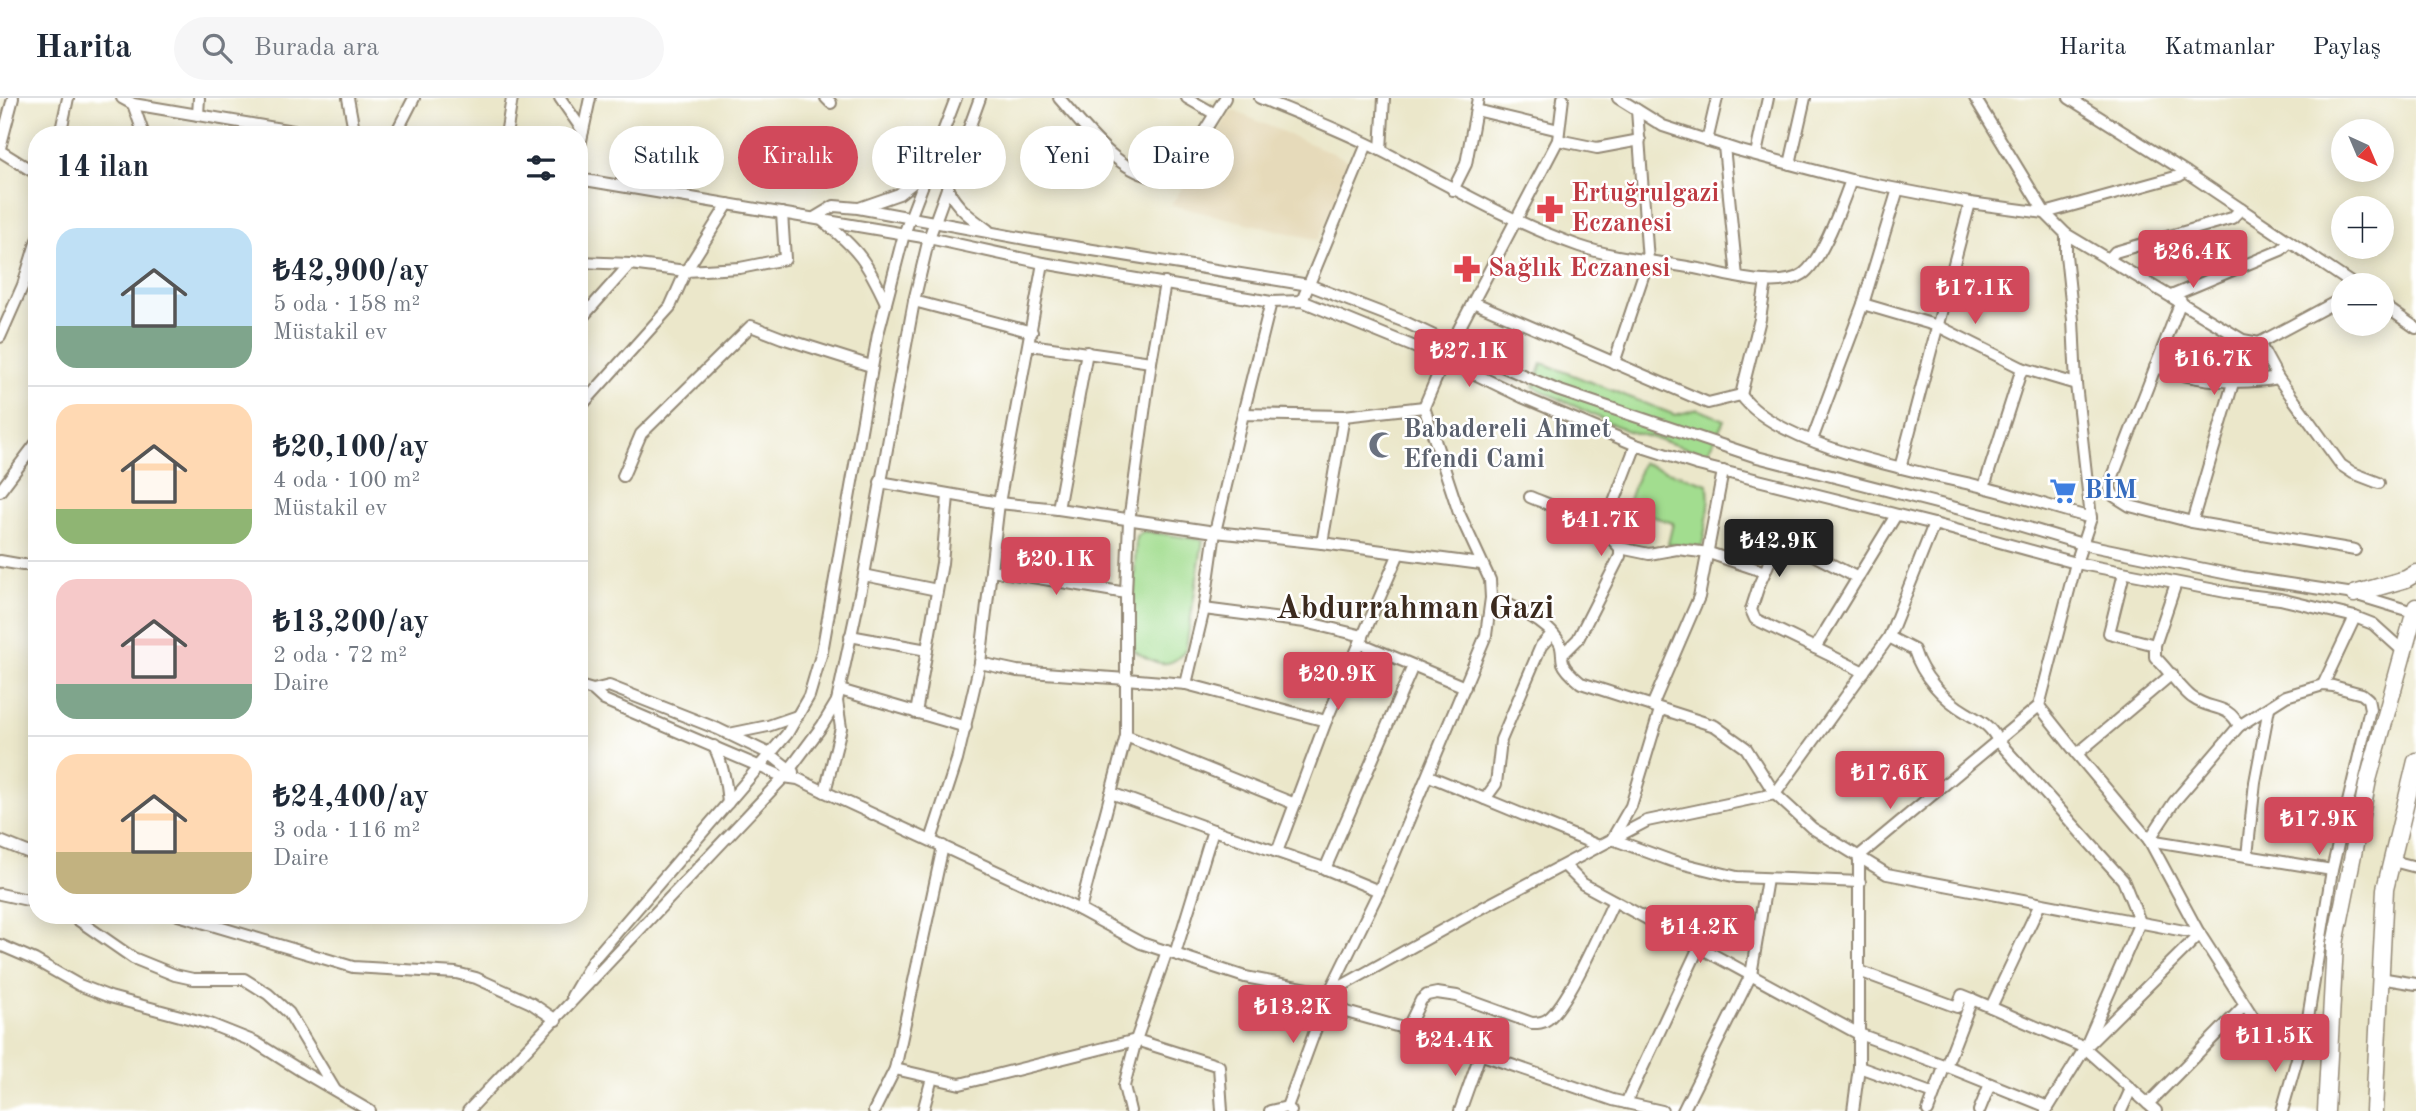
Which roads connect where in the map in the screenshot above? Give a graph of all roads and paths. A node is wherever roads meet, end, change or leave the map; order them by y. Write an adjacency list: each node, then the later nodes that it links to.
1 (13, 98): 46 (street)
2 (68, 98): 31 (street)
3 (122, 98): 25 (street)
4 (200, 98): 30 (street)
5 (348, 98): 34 (street)
6 (414, 98): 35 (street)
7 (512, 98): 36 (street)
8 (560, 98): 37 (street)
9 (590, 98): 38 (street)
10 (957, 98): 39 (street)
11 (980, 98): 40 (street)
12 (1059, 98): 29 (street)
13 (1187, 98): 29 (street)
14 (1225, 98): 29 (street)
15 (1260, 98): 26 (street)
16 (1384, 98): 47 (street)
17 (1478, 98): 27 (street)
18 (1563, 98): 41 (street)
19 (1618, 98): 28 (street)
20 (1717, 98): 43 (street)
21 (1768, 98): 48 (street)
22 (1805, 98): 49 (street)
23 (1975, 98): 65 (street)
24 (2069, 98): 51 (street)
25 (138, 102): 30 (street); 32 (street)
26 (1288, 104): 44 (street)
27 (1476, 110): 41 (street); 59 (street)
28 (1637, 110): 42 (street); 43 (street)
29 (1215, 114)
30 (198, 115): 33 (street)
31 (62, 126)
32 (142, 126)
33 (263, 126)
34 (353, 126)
35 (400, 126)
36 (507, 126)
37 (580, 126)
38 (584, 126)
39 (946, 126)
40 (970, 126)
41 (1559, 135): 42 (street); 68 (street)
42 (1640, 140): 76 (street)
43 (1707, 141): 45 (street)
44 (1367, 144): 47 (street); 86 (street)
45 (1724, 146): 48 (street); 83 (street)
46 (0, 150): 50 (street)
47 (1381, 150): 59 (street)
48 (1756, 154): 49 (street)
49 (1790, 164): 53 (street)
50 (28, 168)
51 (2186, 172): 63 (street); 65 (street)
52 (588, 180): 61 (street)
53 (1851, 180): 58 (street); 84 (street)
54 (906, 189): 62 (street)
55 (922, 189): 67 (street)
56 (947, 189): 69 (street)
57 (947, 189): 71 (street)
58 (1898, 189): 60 (street); 93 (street)
59 (1453, 190): 68 (street)
60 (1969, 203): 65 (street); 97 (street)
61 (727, 204): 64 (street); 81 (street)
62 (858, 208): 66 (street); 67 (street)
63 (2241, 209): 74 (street); 75 (street)
64 (782, 213): 66 (street); 81 (street)
65 (2045, 213): 72 (street)
66 (817, 219): 70 (street); 92 (street)
67 (910, 219): 69 (street); 70 (street)
68 (1515, 219): 76 (street); 91 (street)
69 (934, 223): 71 (street); 73 (street)
70 (904, 234): 73 (street); 92 (street)
71 (993, 234): 86 (street)
72 (2066, 234): 75 (street); 113 (street)
73 (929, 238): 78 (street); 88 (street)
74 (2290, 242): 82 (street); 87 (street)
75 (2108, 260): 87 (street)
76 (1648, 261): 83 (street); 107 (street)
77 (588, 262): 79 (street)
78 (1043, 263): 85 (street); 99 (street)
79 (631, 264): 81 (street); 95 (street)
80 (28, 269): 100 (street)
81 (687, 271): 115 (street)
82 (2336, 273)
83 (1737, 277): 84 (street)
84 (1766, 281): 114 (street)
85 (1165, 283): 90 (street); 106 (street)
86 (1309, 285): 89 (street); 102 (street)
87 (2176, 298): 101 (street); 109 (street)
88 (914, 301): 99 (street); 125 (street)
89 (1302, 301): 90 (street); 105 (street)
90 (1271, 302): 117 (street)
91 (1473, 302): 102 (street); 107 (street)
92 (886, 303): 108 (street)
93 (1863, 304): 97 (street); 119 (street)
94 (2331, 304): 101 (street)
95 (588, 311)
96 (2394, 312): 98 (street)
97 (1938, 326): 110 (street); 122 (street)
98 (2416, 328)
99 (1032, 332): 103 (street)
100 (0, 337)
101 (2259, 343): 111 (street)
102 (1451, 344): 105 (street); 141 (street)
103 (1030, 345): 104 (street); 131 (street)
104 (1087, 352): 106 (street); 132 (street)
105 (1444, 359): 116 (street); 120 (street)
106 (1151, 362): 135 (street)
107 (1614, 363): 114 (street)
108 (871, 366): 124 (street); 188 (street)
109 (2155, 367): 112 (street); 136 (street)
110 (2022, 368): 113 (street); 127 (street)
111 (2278, 378): 112 (street); 126 (street)
112 (2233, 383): 136 (street)
113 (2076, 384): 134 (street)
114 (1741, 395): 119 (street)
115 (588, 398)
116 (1424, 407): 118 (street); 148 (street)
117 (1243, 414): 118 (street); 139 (street)
118 (1344, 416): 140 (street)
119 (1812, 440): 122 (street)
120 (1636, 444): 123 (street); 138 (street)
121 (28, 454): 128 (street)
122 (1899, 468): 127 (street)
123 (1723, 471): 133 (street); 145 (street)
124 (623, 476)
125 (880, 482): 129 (street); 154 (street)
126 (2379, 483)
127 (1984, 487): 134 (street)
128 (0, 491)
129 (948, 496): 131 (street); 157 (street)
130 (1530, 497): 138 (street)
131 (999, 503): 132 (street); 150 (street)
132 (1058, 509): 135 (street)
133 (1896, 515): 137 (street); 155 (street)
134 (2091, 518): 141 (street)
135 (1129, 521): 139 (street); 158 (street)
136 (2192, 522): 143 (street)
137 (1934, 524): 147 (street); 166 (street)
138 (1603, 531): 142 (street)
139 (1214, 532): 140 (street); 161 (street)
140 (1322, 543): 144 (street)
141 (2082, 544): 147 (street); 159 (street)
142 (1620, 548): 145 (street); 172 (street)
143 (2355, 550)
144 (1399, 553): 148 (street); 167 (street)
145 (1709, 553): 151 (street); 185 (street)
146 (0, 561): 149 (street)
147 (2076, 563): 152 (street); 184 (street)
148 (1482, 564): 160 (street)
149 (28, 565)
150 (991, 570): 158 (street); 173 (street)
151 (1765, 572): 155 (street); 169 (street)
152 (2124, 573): 156 (street); 168 (street)
153 (2416, 573): 159 (highway)
154 (864, 575): 157 (street); 165 (street)
155 (1857, 578): 169 (street)
156 (2176, 583): 163 (street); 168 (street)
157 (937, 590): 170 (street)
158 (1126, 593): 177 (street)
159 (2354, 594): 162 (street)
160 (1491, 598): 164 (street); 180 (street)
161 (1204, 609): 167 (street); 178 (street)
162 (2415, 610): 171 (highway)
163 (2355, 617): 171 (street); 179 (street)
164 (1552, 634): 172 (street); 205 (street)
165 (850, 636): 170 (street); 183 (street)
166 (1889, 637): 175 (street); 194 (street)
167 (1361, 640): 174 (street); 189 (street)
168 (2155, 645): 176 (street)
169 (1815, 649): 175 (street)
170 (927, 650): 187 (street)
171 (2410, 652): 253 (highway)
172 (1563, 654): 185 (street)
173 (980, 663): 177 (street); 191 (street)
174 (1413, 666): 180 (street); 223 (street)
175 (1864, 672): 204 (street)
176 (2172, 674): 190 (street); 197 (street)
177 (1126, 679): 178 (street); 193 (street)
178 (1186, 684): 189 (street)
179 (2323, 685): 186 (street); 224 (street)
180 (1465, 687): 201 (street)
181 (588, 689): 182 (street)
182 (593, 691): 192 (street); 195 (street)
183 (839, 696): 187 (street); 200 (street); 202 (street)
184 (2039, 706): 194 (street); 197 (street)
185 (1656, 708): 204 (street); 210 (street)
186 (2269, 708): 190 (street); 219 (street)
187 (916, 713): 191 (street)
188 (797, 716): 192 (street); 196 (street)
189 (1326, 721): 207 (street)
190 (2239, 726): 212 (street)
191 (966, 727): 211 (street)
192 (729, 734): 196 (street)
193 (1126, 736): 203 (street); 207 (street)
194 (1999, 742): 218 (street); 233 (street)
195 (714, 746): 199 (street); 206 (street)
196 (770, 754): 199 (street); 200 (street)
197 (2077, 754): 212 (street)
198 (2416, 761): 208 (highway)
199 (760, 765): 200 (street); 206 (street)
200 (787, 772): 202 (street); 248 (street)
201 (1429, 776): 205 (street); 227 (street)
202 (825, 792): 211 (street)
203 (1111, 793): 209 (street); 232 (street)
204 (1775, 794): 210 (street); 218 (street)
205 (1485, 799): 215 (street)
206 (728, 803): 248 (street)
207 (1295, 804): 217 (street)
208 (2411, 806): 220 (highway)
209 (1213, 830): 217 (street); 239 (street)
210 (1612, 839): 215 (street); 225 (street)
211 (931, 840): 214 (street)
212 (2149, 840): 219 (street); 236 (street)
213 (0, 841): 216 (street)
214 (943, 846): 232 (street); 258 (street)
215 (1599, 846): 221 (street)
216 (28, 852)
217 (1277, 852): 223 (street)
218 (1860, 856): 226 (street); 231 (street)
219 (2247, 856): 224 (street)
220 (2393, 861): 222 (street); 242 (highway)
221 (1565, 866): 230 (street); 244 (street)
222 (2416, 867)
223 (1325, 869): 227 (street)
224 (2332, 870): 252 (street)
225 (1768, 879): 226 (street); 241 (street)
226 (1860, 882): 240 (street)
227 (1379, 891): 244 (street)
228 (0, 894): 229 (street)
229 (28, 900)
230 (1614, 901): 238 (street); 249 (street)
231 (2040, 904): 233 (street); 247 (street)
232 (1080, 910): 239 (street)
233 (2140, 922): 236 (street); 254 (street)
234 (84, 924): 262 (street)
235 (208, 924): 248 (street)
236 (2200, 934): 246 (street); 254 (street)
237 (0, 946): 262 (street)
238 (1699, 947): 241 (street); 264 (street)
239 (1171, 952): 244 (street); 251 (street)
240 (1859, 971): 245 (street); 250 (street)
241 (1751, 975): 250 (street); 277 (street)
242 (2380, 978): 243 (street); 284 (highway)
243 (2416, 984)
244 (1329, 993): 249 (street); 266 (street)
245 (1972, 999): 247 (street); 256 (street)
246 (2245, 1005): 252 (street); 265 (street)
247 (1991, 1007): 254 (street)
248 (559, 1016): 269 (street)
249 (1407, 1029): 255 (street)
250 (1859, 1034): 256 (street); 257 (street)
251 (1136, 1040): 259 (street); 272 (street); 273 (street)
252 (2299, 1045): 253 (street); 282 (street)
253 (2330, 1047): 283 (highway)
254 (2085, 1048): 261 (street); 267 (street)
255 (1480, 1055): 264 (street); 275 (street)
256 (1946, 1065): 260 (street); 263 (street)
257 (1859, 1067): 263 (street); 278 (street)
258 (895, 1069): 259 (street); 270 (street)
259 (932, 1078): 271 (street)
260 (1990, 1084): 267 (street); 280 (street)
261 (2131, 1089): 265 (street); 281 (street)
262 (337, 1092): 268 (street)
263 (1934, 1094): 279 (street)
264 (1626, 1103): 276 (street)
265 (2152, 1107)
266 (1289, 1109): 274 (street)
267 (2047, 1109)
268 (370, 1111)
269 (468, 1111)
270 (874, 1111)
271 (923, 1111)
272 (1130, 1111)
273 (1222, 1111)
274 (1270, 1111)
275 (1460, 1111)
276 (1662, 1111)
277 (1683, 1111)
278 (1853, 1111)
279 (1928, 1111)
280 (1979, 1111)
281 (2122, 1111)
282 (2282, 1111)
283 (2326, 1111)
284 (2374, 1111)

